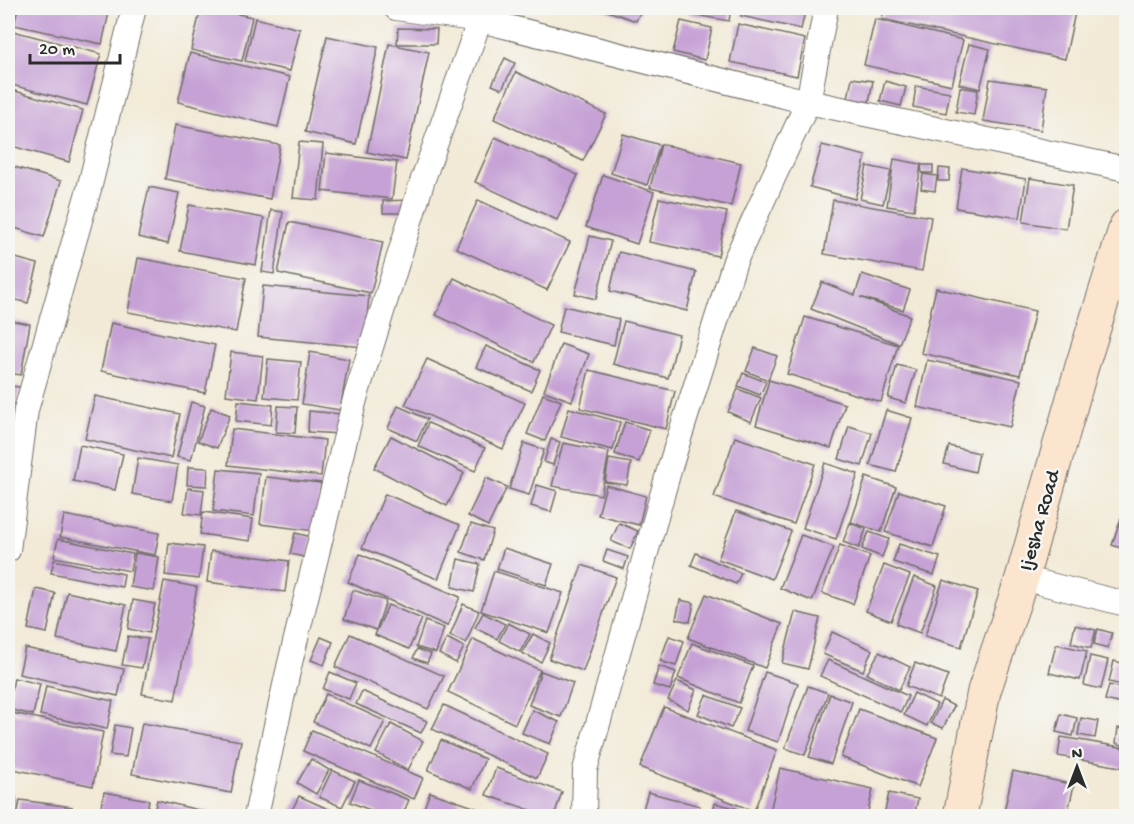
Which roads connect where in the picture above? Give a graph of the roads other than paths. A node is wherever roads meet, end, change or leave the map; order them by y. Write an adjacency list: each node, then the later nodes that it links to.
1 (134, 8): 8 (street)
2 (396, 8): 4 (street)
3 (825, 8): 5 (street)
4 (482, 14): 5 (street); 11 (street)
5 (808, 102): 6 (street); 12 (street)
6 (1126, 169)
7 (1126, 234): 9 (main road, Ijesha Road)
8 (8, 550)
9 (1022, 578): 10 (street); 13 (main road, Ijesha Road)
10 (1126, 604)
11 (256, 816)
12 (584, 816)
13 (960, 816)

